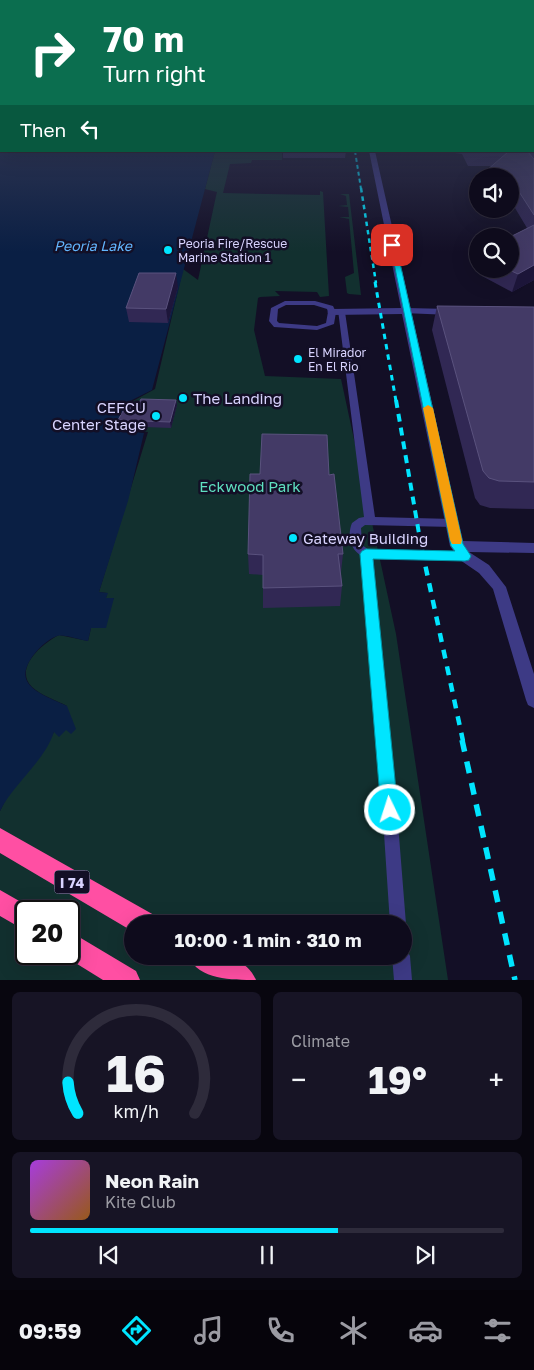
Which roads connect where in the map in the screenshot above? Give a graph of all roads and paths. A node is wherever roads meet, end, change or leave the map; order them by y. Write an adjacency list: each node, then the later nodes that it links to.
1 (374, 161): 2 (street)
2 (406, 311): 3 (street); 4 (street); 6 (street)
3 (336, 312): 3 (lane); 5 (lane)
4 (459, 312)
5 (370, 521): 6 (lane); 9 (lane)
6 (453, 523): 8 (street)
7 (534, 548): 8 (street)
8 (461, 551): 9 (lane); 10 (street)
9 (366, 554): 15 (lane)
10 (534, 700)
11 (0, 840): 14 (highway, I 74)
12 (0, 902): 13 (highway)
13 (15, 911)
14 (129, 915)
15 (397, 915)
16 (80, 951): 19 (highway)
17 (217, 965): 20 (highway)
18 (402, 965): 21 (lane)
19 (127, 980)
20 (243, 980)
21 (403, 980)

